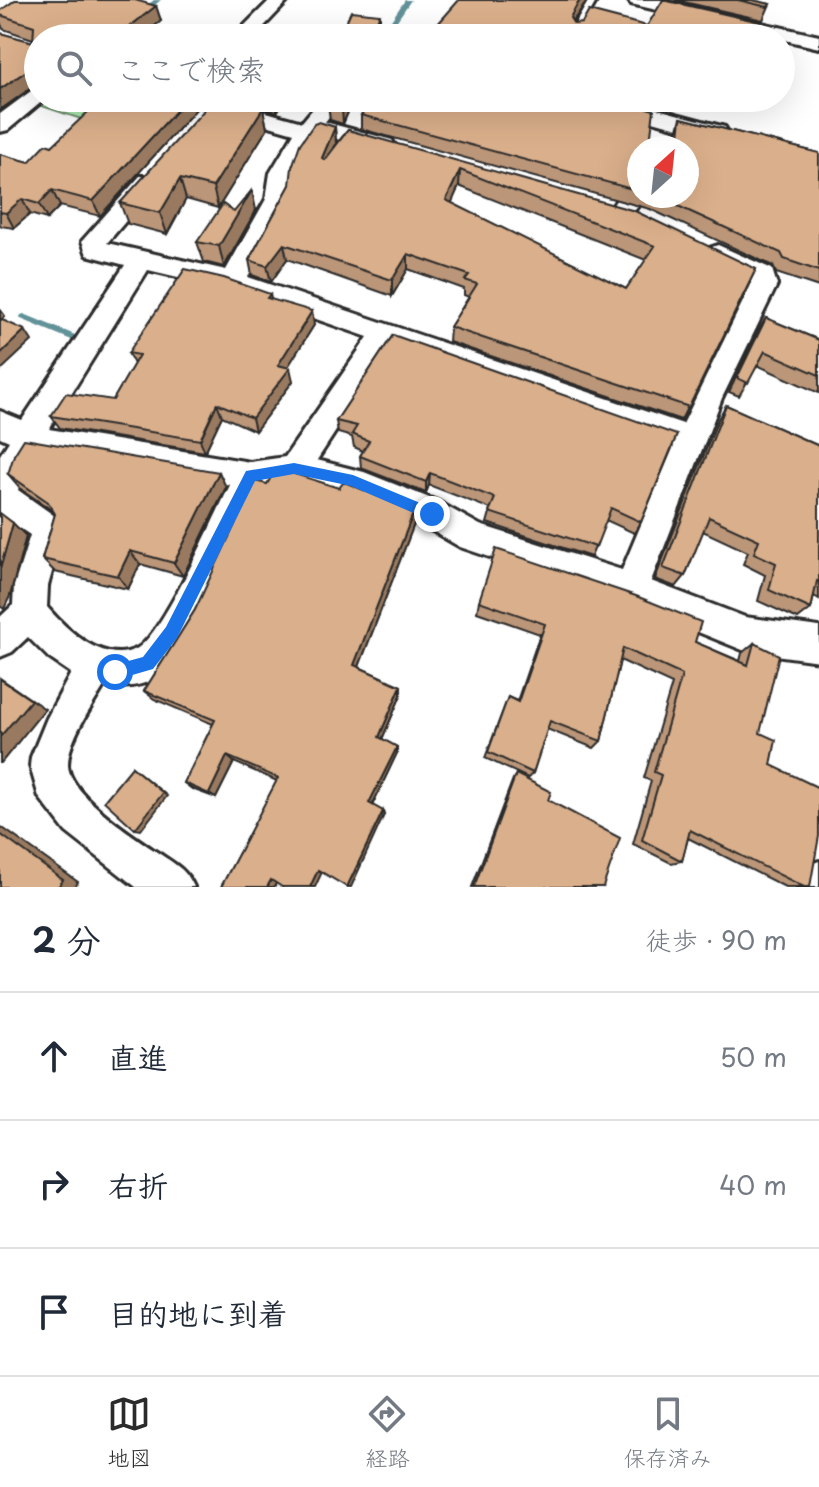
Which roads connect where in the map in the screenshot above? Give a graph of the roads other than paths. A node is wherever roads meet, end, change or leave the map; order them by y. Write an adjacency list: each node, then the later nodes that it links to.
1 (280, 0): 5 (street)
2 (593, 0): 6 (lane)
3 (637, 0): 4 (street)
4 (720, 9): 7 (street)
5 (256, 24)
6 (579, 24)
7 (765, 24)
8 (795, 34): 9 (street)
9 (819, 42)
10 (24, 106): 15 (street)
11 (202, 112): 16 (street)
12 (241, 112): 17 (street)
13 (323, 112): 17 (street)
14 (667, 116): 18 (street)
15 (0, 125)
16 (196, 128)
17 (309, 131): 19 (street); 25 (street)
18 (735, 137)
19 (405, 150)
20 (165, 162): 24 (street)
21 (591, 204): 22 (street)
22 (632, 208)
23 (694, 243): 27 (street)
24 (141, 260): 25 (street); 30 (street)
25 (233, 281): 26 (street)
26 (386, 332): 31 (street); 32 (street)
27 (708, 398): 28 (street); 31 (street)
28 (736, 411)
29 (0, 423): 30 (street)
30 (30, 438): 33 (street); 35 (street)
31 (692, 440): 34 (street)
32 (294, 469): 33 (street); 34 (street)
33 (250, 475): 38 (street)
34 (631, 589): 37 (street)
35 (30, 613): 36 (street); 38 (street)
36 (0, 640)
37 (819, 644)
38 (95, 667): 39 (street)
39 (173, 887)

